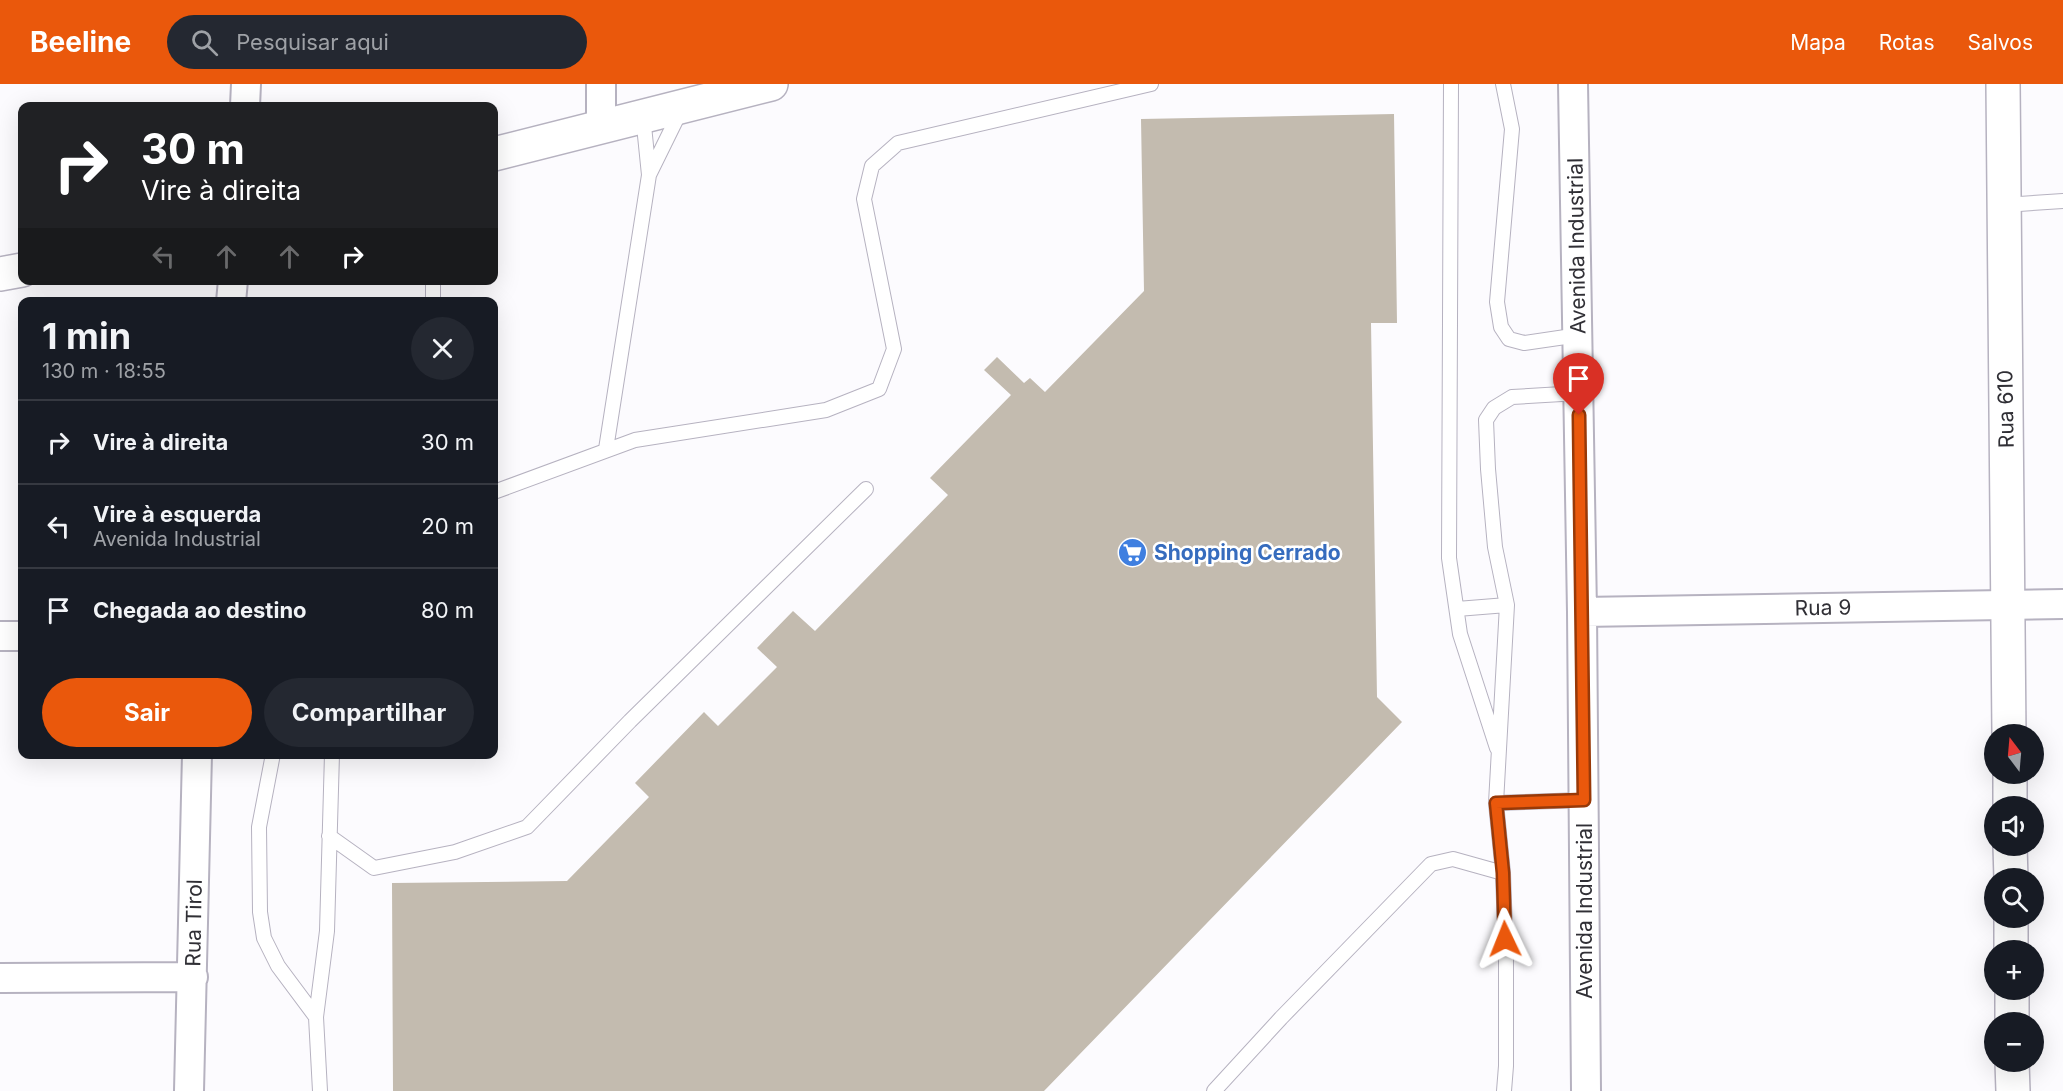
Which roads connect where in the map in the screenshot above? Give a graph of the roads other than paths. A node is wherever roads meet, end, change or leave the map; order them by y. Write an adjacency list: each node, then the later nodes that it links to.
1 (246, 84): 9 (street)
2 (602, 84): 12 (street)
3 (771, 84): 10 (street)
4 (1151, 84): 21 (lane)
5 (1451, 84): 27 (lane)
6 (1503, 84): 19 (lane)
7 (1573, 84): 19 (street, Avenida Industrial)
8 (2003, 84): 16 (street, Rua 610)
9 (245, 102)
10 (684, 105): 11 (street); 14 (lane)
11 (643, 116): 12 (street); 14 (lane)
12 (601, 126): 13 (street)
13 (498, 153)
14 (649, 175): 21 (lane)
15 (2063, 201): 16 (lane)
16 (2004, 205): 26 (street, Rua 610)
17 (18, 271): 18 (street)
18 (0, 274)
19 (1579, 335): 20 (street, Avenida Industrial)
20 (1579, 393): 25 (lane); 28 (street, Avenida Industrial)
21 (606, 449): 23 (lane)
22 (866, 489): 38 (lane)
23 (498, 490)
24 (2063, 604): 26 (street, Rua 9)
25 (1507, 605): 27 (lane); 32 (lane)
26 (2008, 605): 28 (street, Rua 9); 31 (street, Rua 610)
27 (1457, 609): 32 (lane)
28 (1582, 612): 36 (street, Avenida Industrial)
29 (0, 636): 30 (street)
30 (18, 636)
31 (2009, 724)
32 (1500, 755): 37 (lane)
33 (197, 759): 40 (street, Rua Tirol)
34 (272, 759): 42 (lane)
35 (332, 759): 38 (lane)
36 (1584, 800): 37 (lane); 48 (street, Avenida Industrial)
37 (1496, 803): 39 (lane)
38 (328, 836): 42 (lane)
39 (1503, 873): 46 (lane); 47 (lane)
40 (193, 977): 41 (street); 44 (street, Rua Tirol)
41 (0, 978)
42 (316, 1017): 45 (lane)
43 (2012, 1072): 49 (street)
44 (189, 1091)
45 (320, 1091)
46 (1214, 1091)
47 (1504, 1091)
48 (1586, 1091)
49 (2013, 1091)

